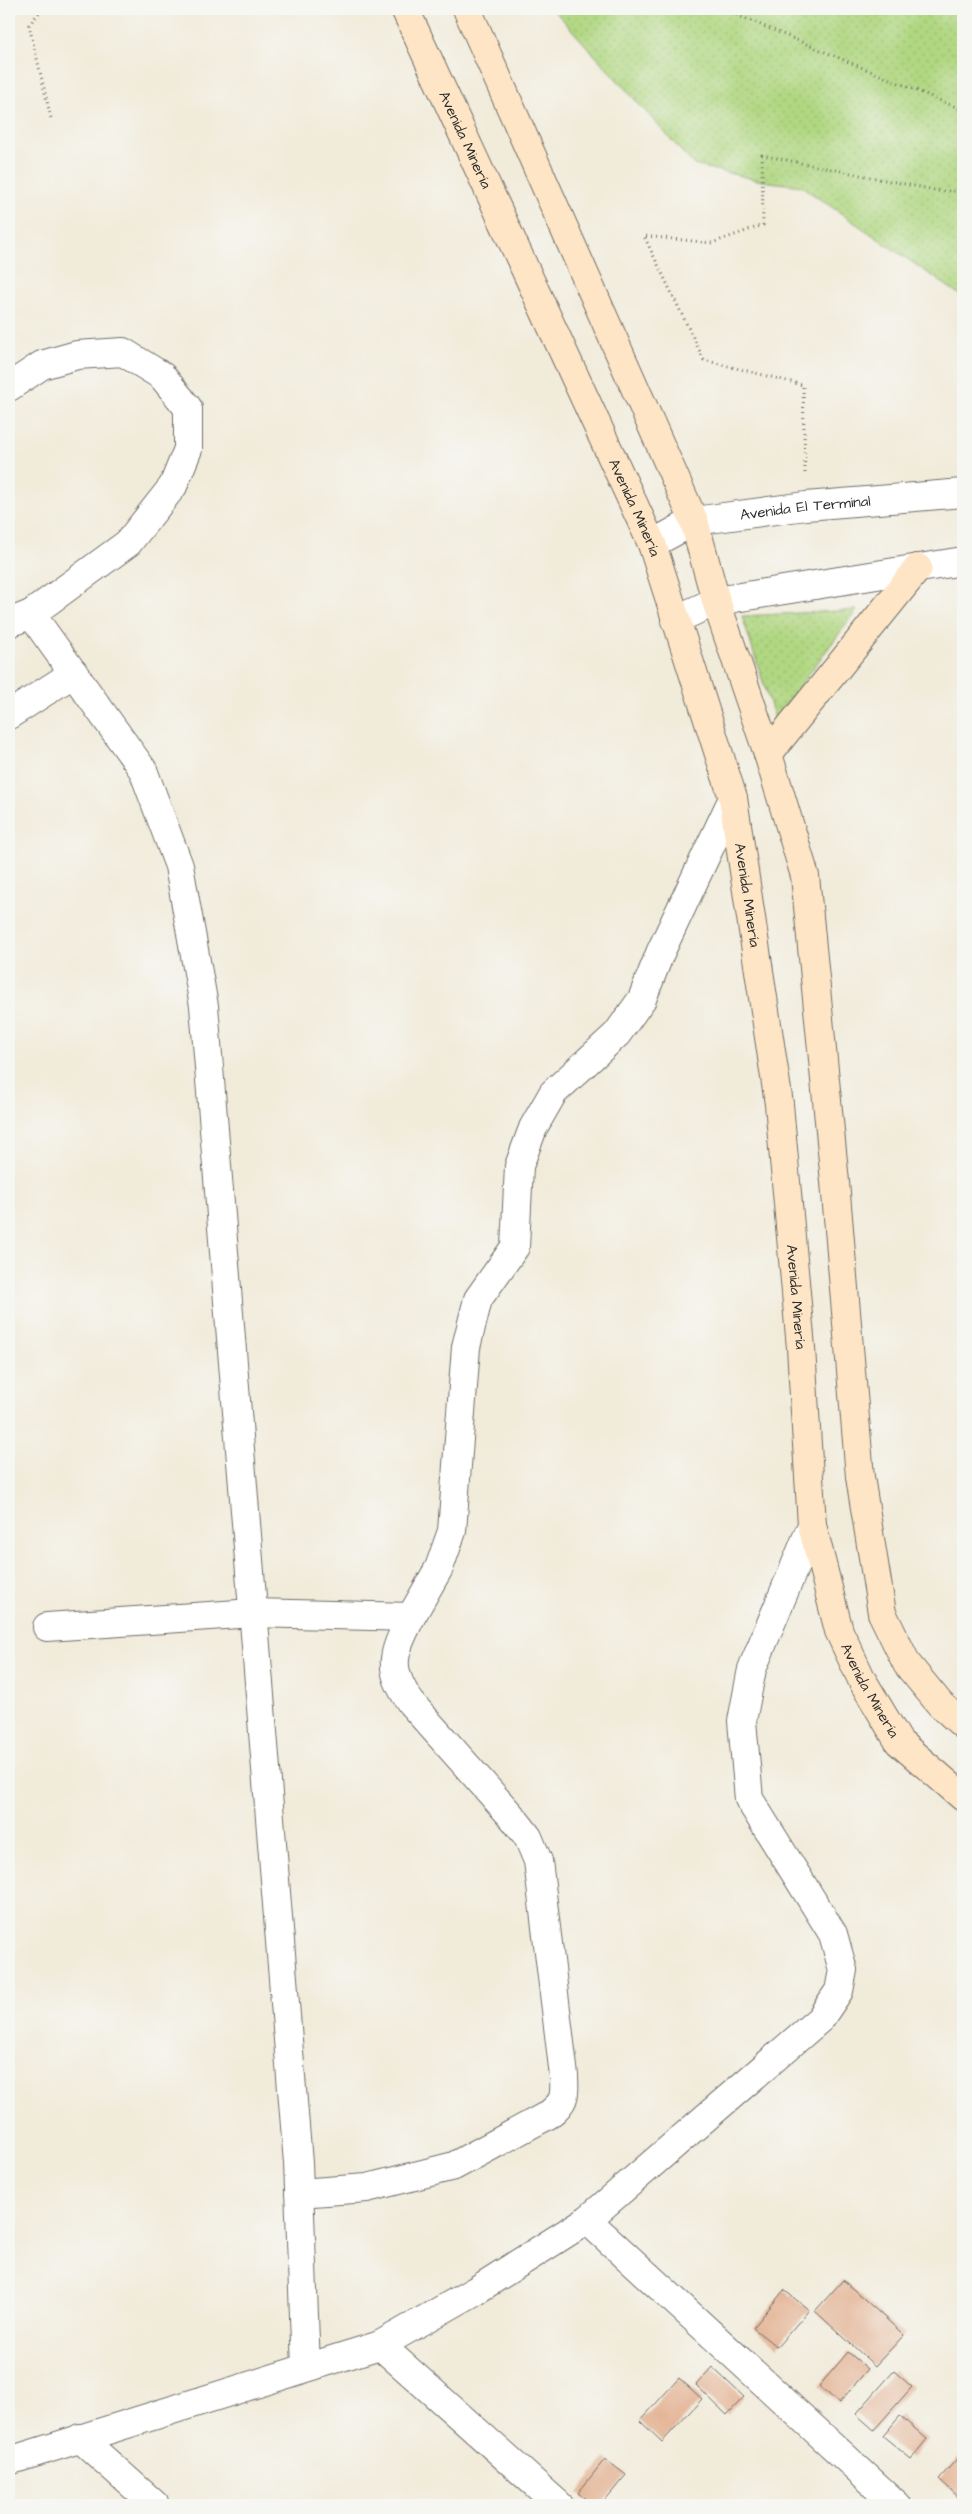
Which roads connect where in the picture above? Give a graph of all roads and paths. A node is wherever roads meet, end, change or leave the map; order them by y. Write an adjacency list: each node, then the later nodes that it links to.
1 (42, 9): 6 (path)
2 (406, 9): 12 (main road, Avenida Minería)
3 (467, 9): 11 (main road)
4 (723, 9): 5 (path)
5 (963, 110)
6 (51, 118)
7 (963, 191): 10 (path)
8 (9, 387): 16 (street)
9 (963, 493): 10 (street, Avenida El Terminal)
10 (806, 506): 11 (street, Avenida El Terminal)
11 (694, 521): 12 (street, Avenida El Terminal); 15 (main road)
12 (652, 544): 17 (main road, Avenida Minería)
13 (963, 561): 14 (street)
14 (918, 568): 15 (street); 20 (main road)
15 (716, 601): 17 (street); 20 (main road)
16 (20, 618): 18 (street)
17 (675, 620): 21 (main road, Avenida Minería)
18 (74, 673): 19 (street); 23 (street)
19 (9, 715)
20 (768, 754): 26 (main road)
21 (734, 798): 22 (main road, Avenida Minería); 24 (street)
22 (812, 1525): 27 (main road, Avenida Minería); 29 (street)
23 (254, 1613): 24 (street); 25 (street); 28 (street)
24 (410, 1618): 28 (street)
25 (47, 1627)
26 (963, 1725)
27 (963, 1797)
28 (299, 2193): 31 (street)
29 (587, 2220): 30 (street); 36 (street)
30 (380, 2345): 31 (street); 35 (street)
31 (306, 2367): 32 (street)
32 (80, 2438): 33 (street); 34 (street)
33 (9, 2461)
34 (155, 2505)
35 (559, 2505)
36 (897, 2505)

